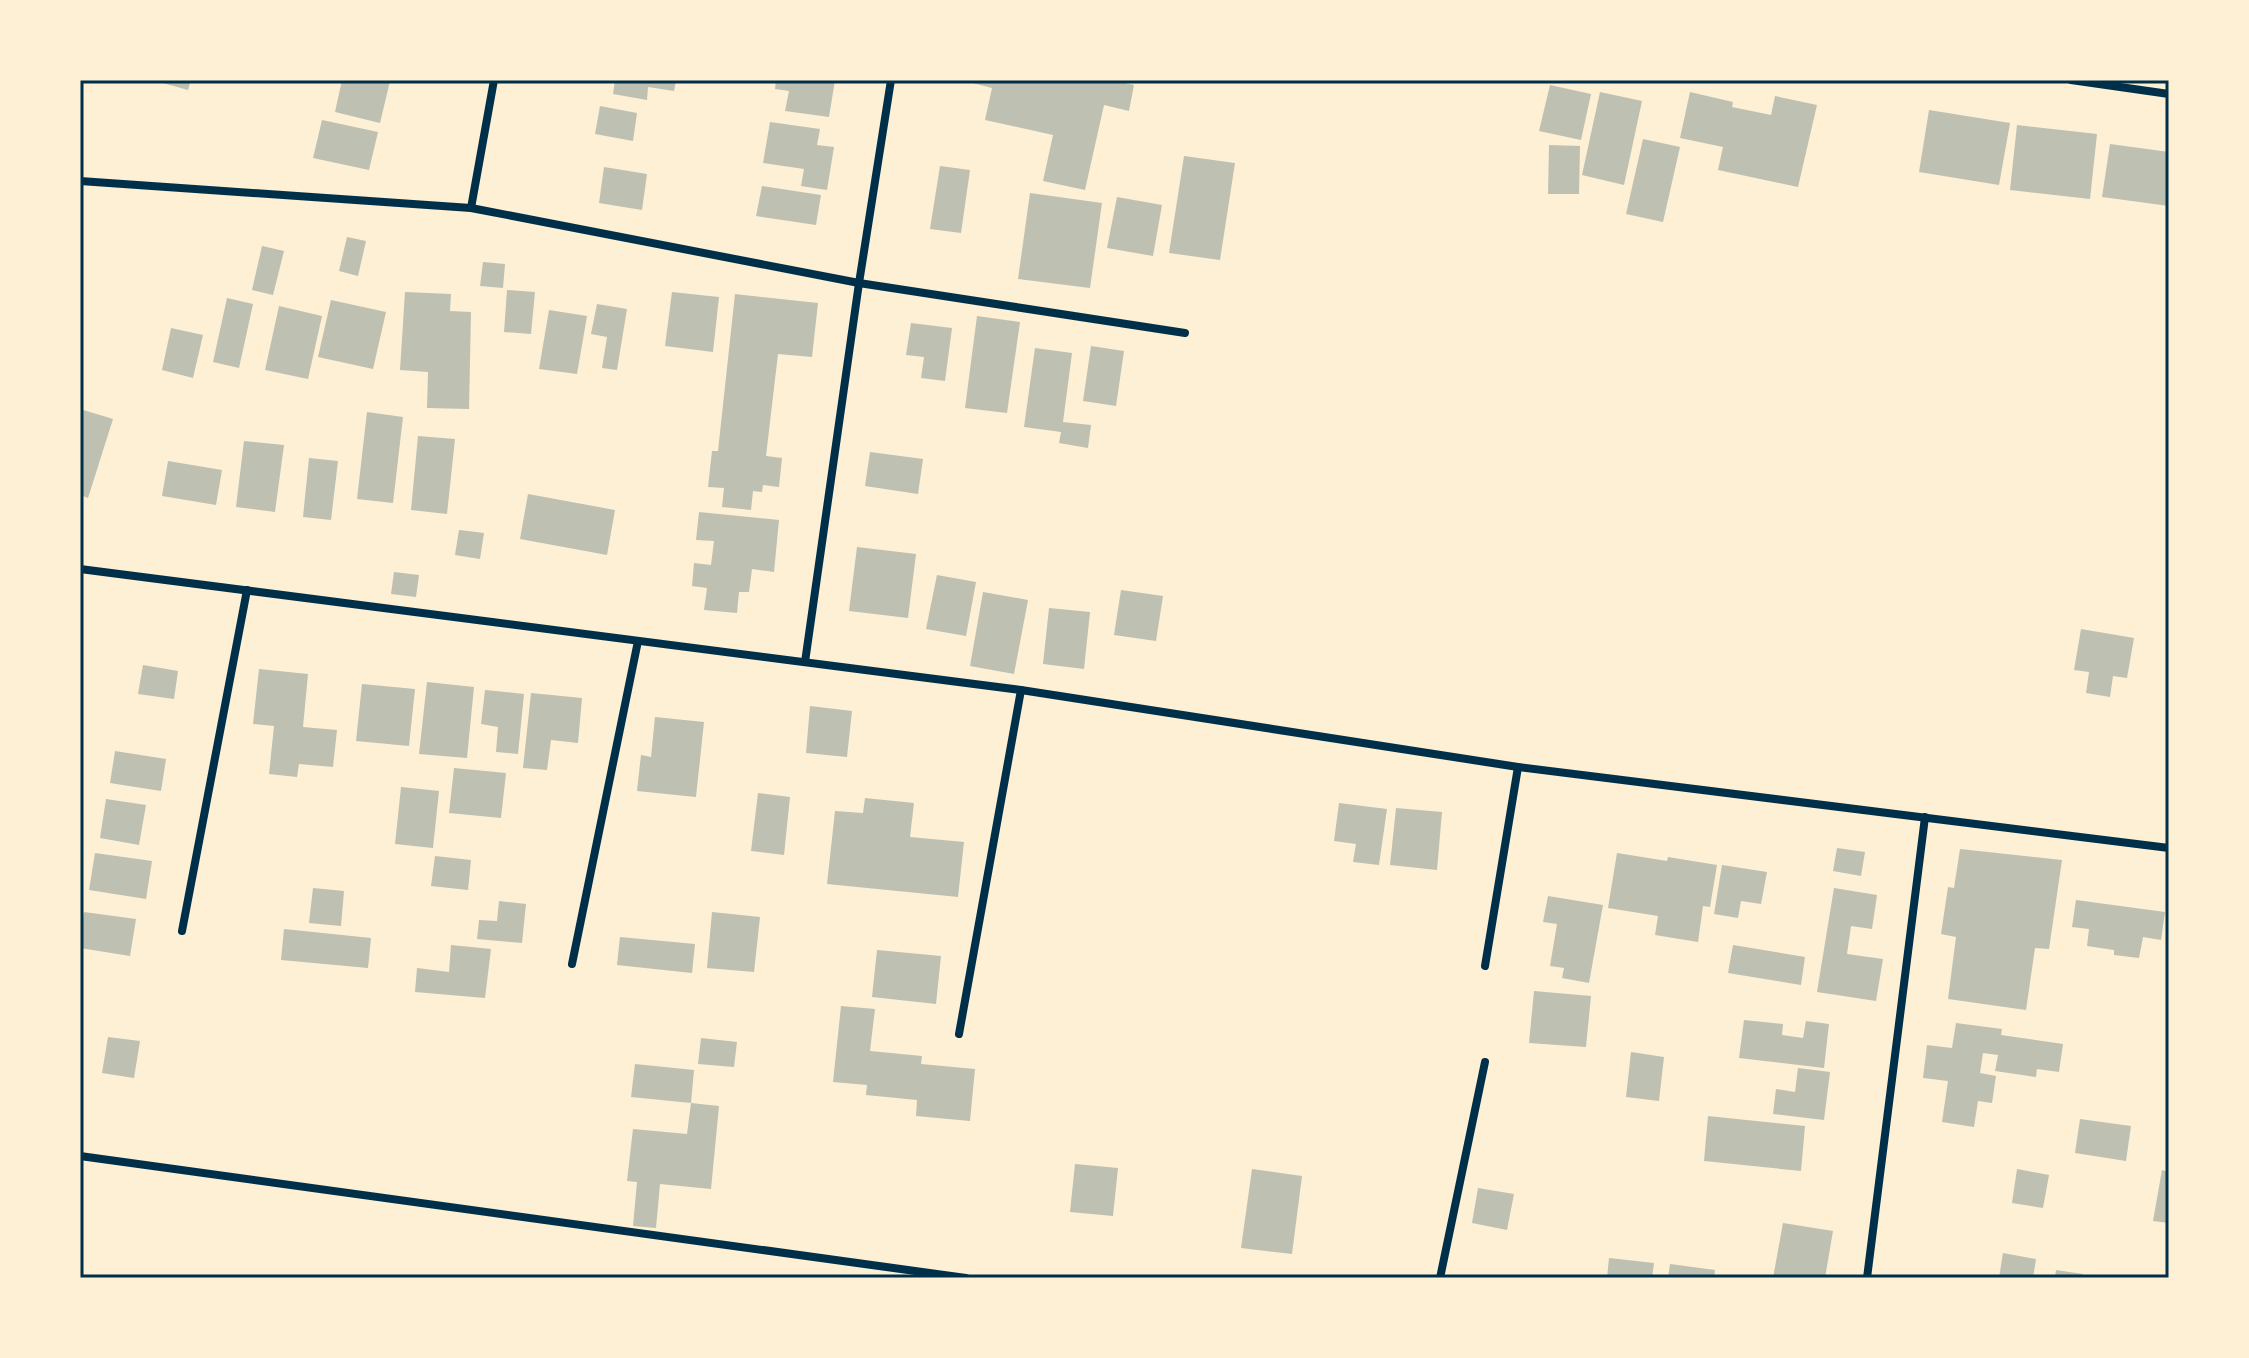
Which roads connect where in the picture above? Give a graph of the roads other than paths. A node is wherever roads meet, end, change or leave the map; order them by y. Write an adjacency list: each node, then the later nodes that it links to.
1 (494, 80): 6 (street)
2 (891, 80): 7 (street)
3 (2071, 80): 4 (street)
4 (2169, 94)
5 (80, 181): 6 (street)
6 (471, 208): 7 (street)
7 (859, 283): 8 (street); 12 (street)
8 (1185, 333)
9 (80, 569): 10 (street)
10 (247, 590): 11 (street); 17 (street)
11 (638, 641): 12 (street); 18 (street)
12 (805, 662): 13 (street)
13 (1021, 690): 14 (street); 20 (street)
14 (1518, 767): 15 (street); 19 (street)
15 (1925, 817): 16 (street); 25 (street)
16 (2169, 848)
17 (182, 931)
18 (572, 964)
19 (1485, 966)
20 (959, 1034)
21 (1485, 1062): 24 (street)
22 (80, 1156): 23 (street)
23 (966, 1278)
24 (1440, 1278)
25 (1867, 1278)

